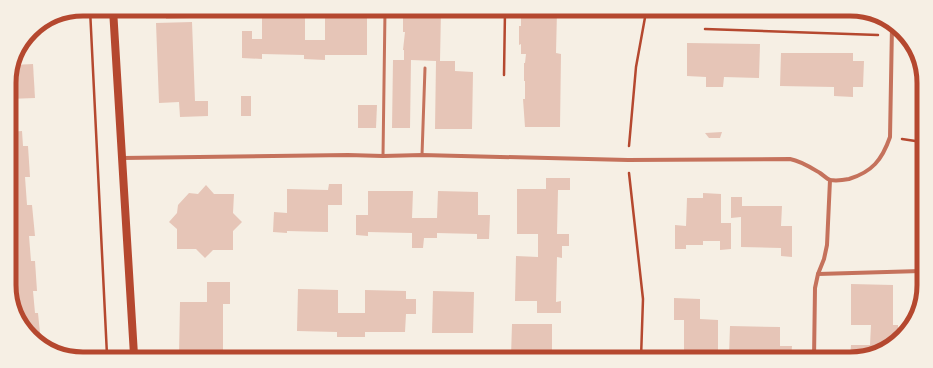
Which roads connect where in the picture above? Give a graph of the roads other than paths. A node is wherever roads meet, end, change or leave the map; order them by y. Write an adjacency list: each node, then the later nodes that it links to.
1 (113, 16): 7 (main road)
2 (384, 16): 6 (lane)
3 (892, 31): 8 (street)
4 (425, 68): 5 (lane)
5 (422, 155): 6 (street); 8 (street)
6 (382, 156): 7 (street)
7 (122, 158): 11 (main road)
8 (830, 180): 10 (street)
9 (917, 271): 10 (street)
10 (818, 274): 12 (street)
11 (134, 352)
12 (814, 352)

